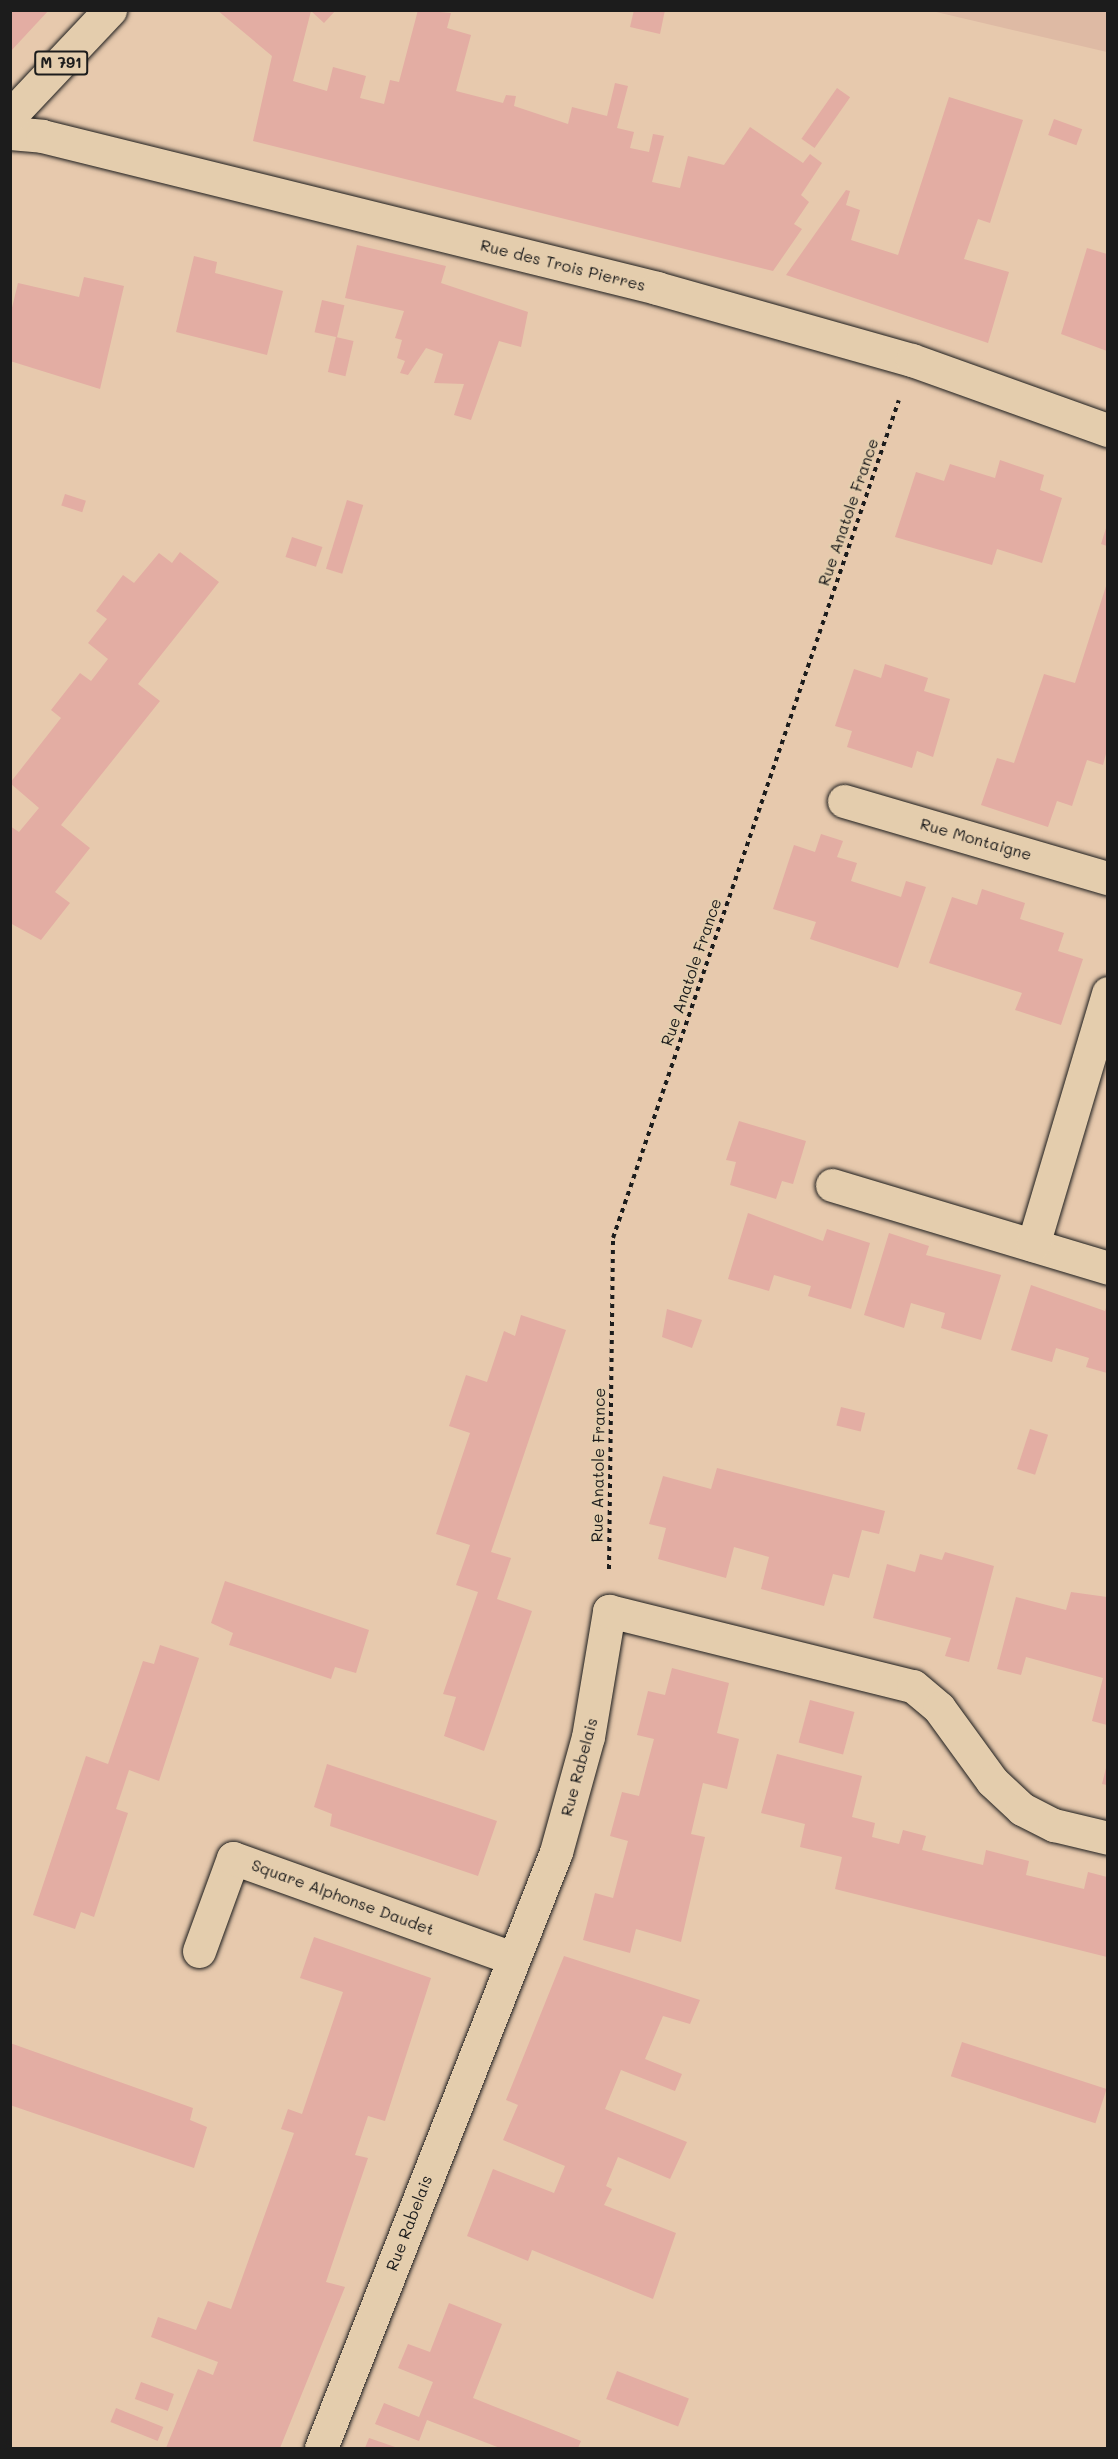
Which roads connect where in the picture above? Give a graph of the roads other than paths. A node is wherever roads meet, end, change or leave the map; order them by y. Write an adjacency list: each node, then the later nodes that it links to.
1 (110, 10): 2 (street, M 791)
2 (10, 116)
3 (10, 133): 4 (street, Rue des Trois Pierres)
4 (1107, 430)
5 (844, 801): 6 (street, Rue Montaigne)
6 (1107, 878)
7 (1107, 993): 9 (street)
8 (832, 1185): 9 (street)
9 (1033, 1245): 10 (street)
10 (1107, 1268)
11 (1107, 1838): 13 (street, Rue Rabelais)
12 (198, 1951): 13 (street, Square Alphonse Daudet)
13 (513, 1958): 14 (street, Rue Rabelais)
14 (321, 2448)

